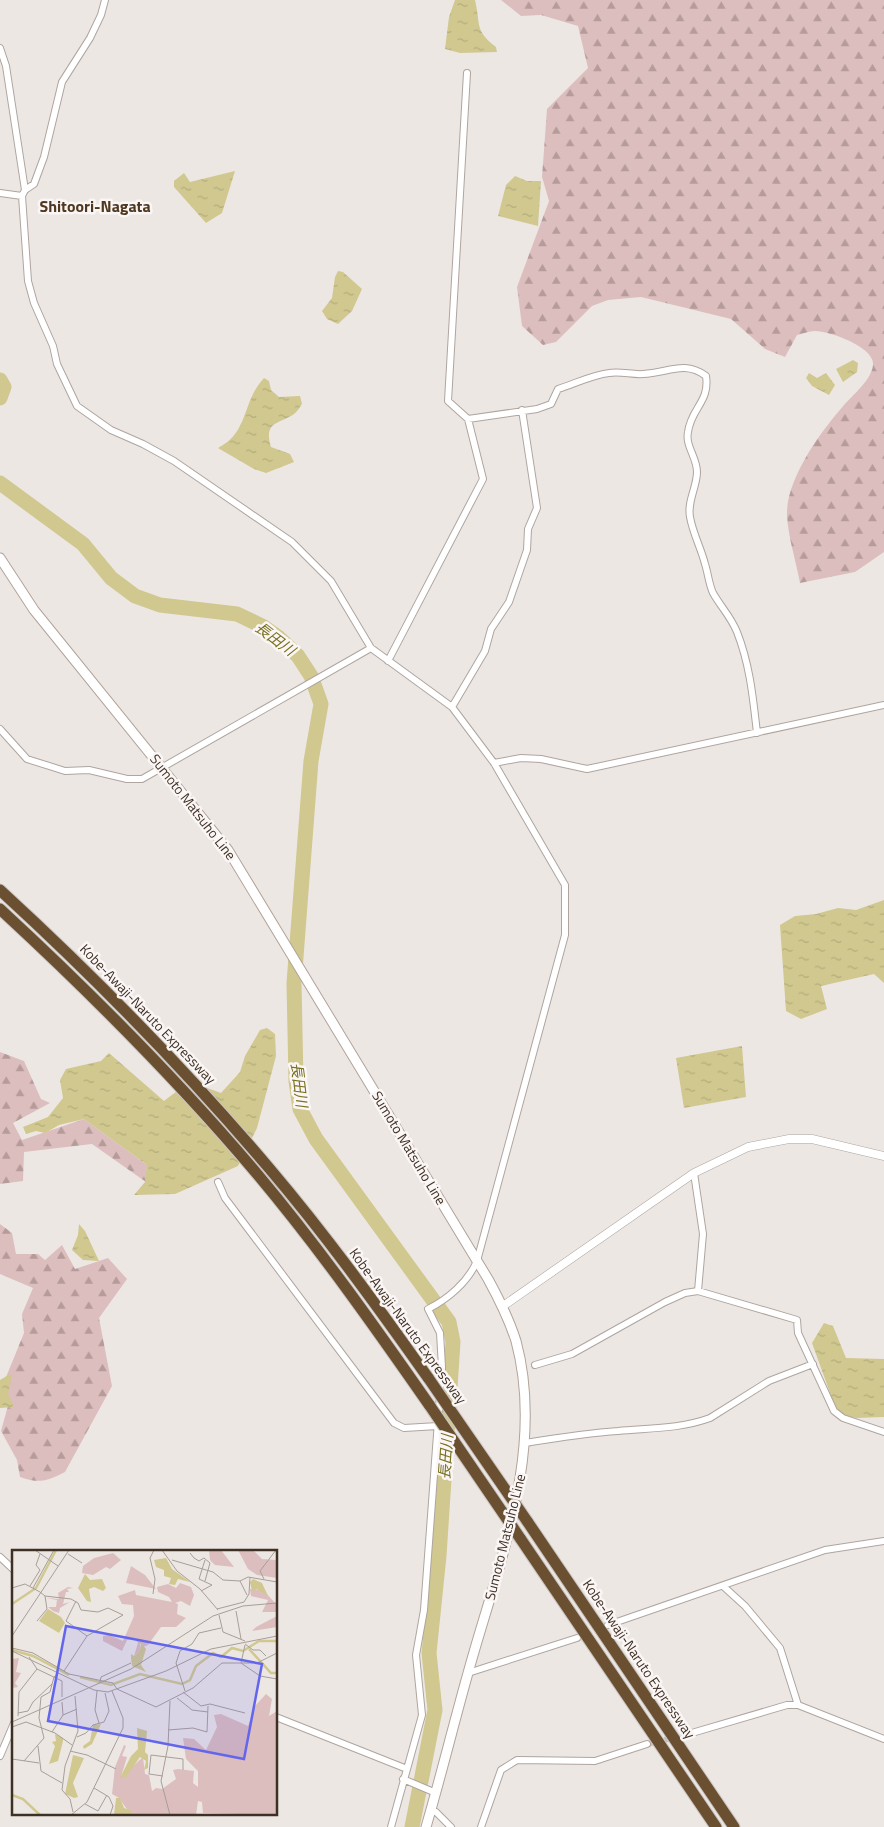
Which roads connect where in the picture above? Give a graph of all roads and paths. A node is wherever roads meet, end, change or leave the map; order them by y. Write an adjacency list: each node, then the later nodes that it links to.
1 (105, 0): 5 (street)
2 (0, 48): 5 (street)
3 (467, 73): 7 (street)
4 (0, 193): 5 (street)
5 (23, 193): 9 (street)
6 (522, 410): 7 (street); 12 (street); 14 (street)
7 (468, 419): 10 (street)
8 (0, 558): 16 (main road, Sumoto Matsuho Line)
9 (371, 648): 10 (street); 16 (street)
10 (388, 660): 12 (street)
11 (884, 705): 14 (street)
12 (452, 707): 15 (street)
13 (0, 728): 16 (street)
14 (757, 733): 15 (street)
15 (494, 763): 22 (street)
16 (164, 767): 22 (main road, Sumoto Matsuho Line)
17 (0, 890): 53 (highway, Kobe-Awaji-Naruto Expressway, bridge)
18 (0, 909): 52 (highway, Kobe-Awaji-Naruto Expressway, bridge)
19 (884, 1156): 20 (street)
20 (694, 1173): 23 (street); 24 (street)
21 (218, 1182): 27 (street)
22 (477, 1260): 24 (main road, Sumoto Matsuho Line); 27 (street)
23 (698, 1291): 25 (street); 26 (street)
24 (503, 1306): 29 (main road, Sumoto Matsuho Line)
25 (813, 1364): 28 (street); 29 (street)
26 (535, 1365)
27 (438, 1426): 44 (street)
28 (884, 1432)
29 (525, 1443): 36 (main road, Sumoto Matsuho Line)
30 (884, 1541): 33 (street)
31 (0, 1557): 32 (street)
32 (12, 1568)
33 (723, 1586): 34 (street); 37 (street)
34 (608, 1625)
35 (577, 1638): 36 (street)
36 (468, 1673): 46 (main road, Sumoto Matsuho Line)
37 (798, 1705): 40 (street); 41 (street)
38 (278, 1718): 44 (street)
39 (12, 1728): 43 (street)
40 (685, 1735)
41 (884, 1739)
42 (646, 1744): 51 (street)
43 (0, 1756)
44 (407, 1769): 45 (street)
45 (403, 1779): 46 (street); 48 (street)
46 (436, 1793): 47 (main road, Sumoto Matsuho Line)
47 (431, 1811): 49 (main road, Sumoto Matsuho Line); 50 (street)
48 (391, 1827)
49 (426, 1827)
50 (451, 1827)
51 (481, 1827)
52 (716, 1827)
53 (734, 1827)

